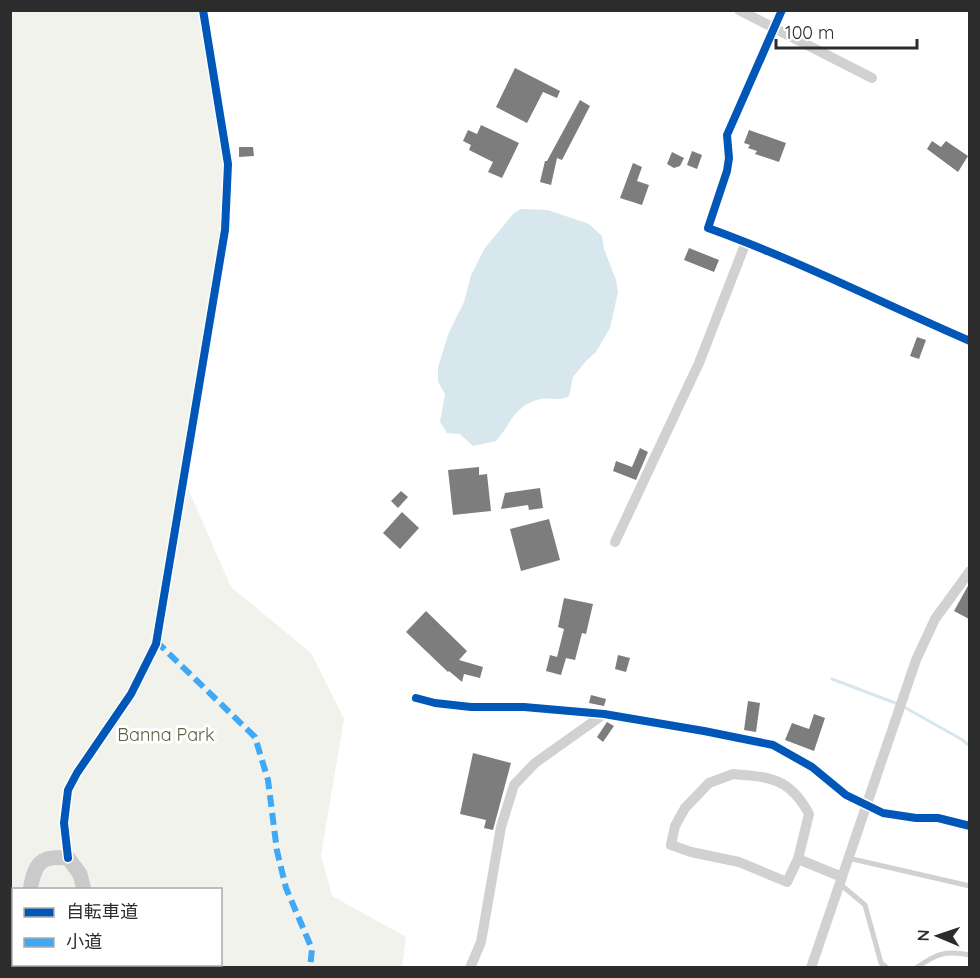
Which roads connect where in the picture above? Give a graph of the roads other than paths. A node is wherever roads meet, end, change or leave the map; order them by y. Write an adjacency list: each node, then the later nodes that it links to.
1 (203, 10): 14 (street)
2 (739, 10): 4 (street)
3 (782, 10): 4 (street)
4 (773, 28): 5 (street); 6 (street)
5 (872, 78)
6 (746, 242): 7 (street); 8 (street)
7 (969, 341)
8 (615, 542)
9 (969, 570): 12 (street)
10 (416, 698): 11 (street)
11 (604, 714): 12 (street); 22 (street)
12 (866, 806): 13 (street); 15 (street)
13 (969, 826)
14 (67, 853): 19 (street); 20 (street)
15 (848, 858): 17 (street); 18 (lane)
16 (798, 859): 16 (street); 17 (street)
17 (841, 880): 23 (street); 24 (lane)
18 (969, 886)
19 (30, 888)
20 (84, 888)
21 (969, 955): 25 (lane)
22 (471, 968)
23 (811, 968)
24 (887, 968)
25 (916, 968)

